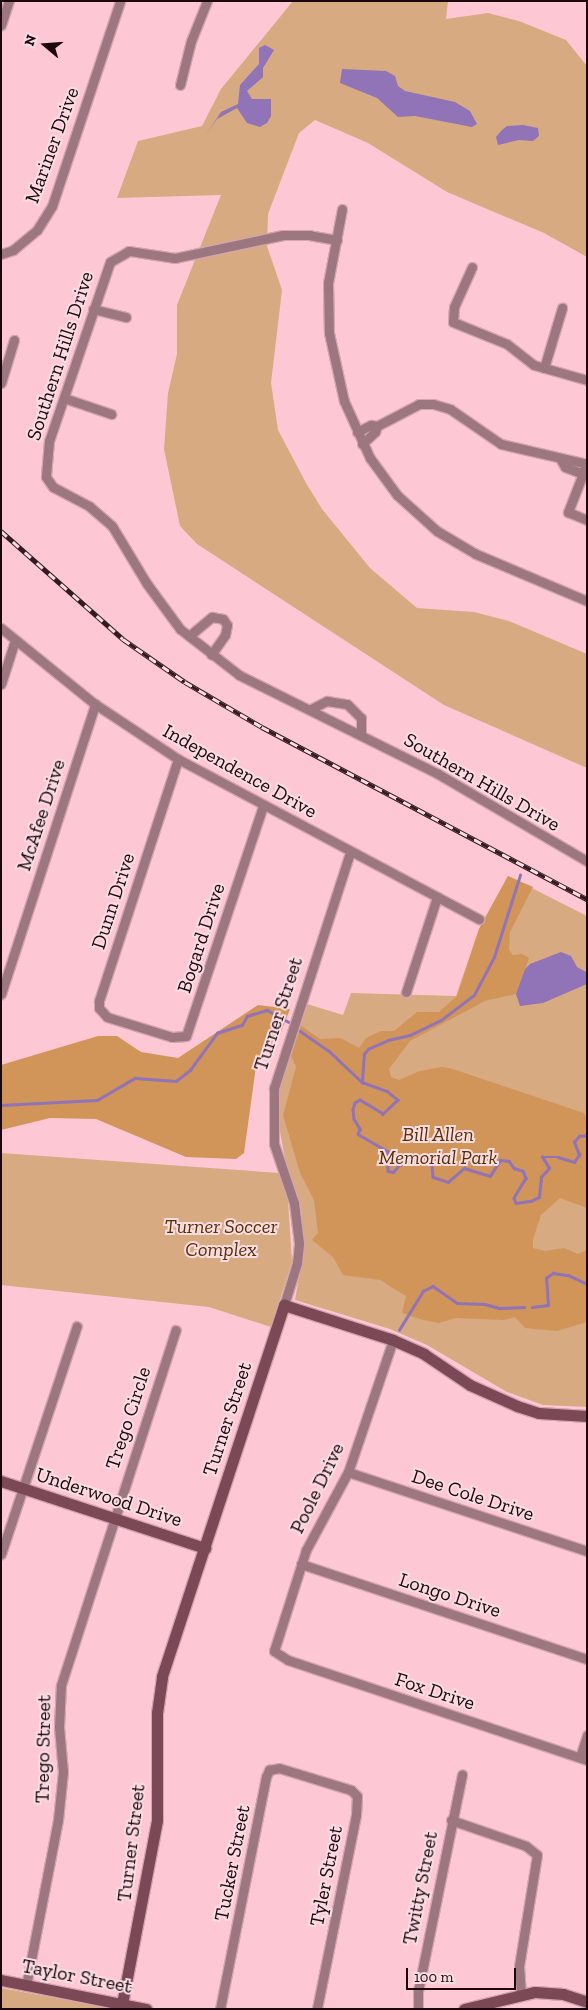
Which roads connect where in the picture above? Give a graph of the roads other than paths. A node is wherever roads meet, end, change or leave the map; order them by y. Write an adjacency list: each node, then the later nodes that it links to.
1 (9, 1): 4 (street)
2 (120, 1): 8 (street, Mariner Drive)
3 (207, 1): 5 (street)
4 (1, 25)
5 (180, 85)
6 (342, 209): 7 (street)
7 (337, 240): 11 (street, Southern Hills Drive); 20 (street)
8 (1, 254)
9 (472, 267): 14 (street)
10 (562, 308): 14 (street)
11 (93, 309): 12 (street); 17 (street, Southern Hills Drive)
12 (126, 317)
13 (14, 340): 16 (street)
14 (544, 368): 15 (street)
15 (587, 380)
16 (1, 384)
17 (64, 398): 18 (street); 28 (street, Southern Hills Drive)
18 (111, 414)
19 (376, 426): 20 (street); 21 (street); 22 (street)
20 (356, 432): 21 (street)
21 (362, 444): 26 (street)
22 (561, 460): 23 (street); 24 (street)
23 (587, 464): 24 (street)
24 (583, 474): 25 (street)
25 (587, 520)
26 (587, 601)
27 (1, 628): 29 (street, Independence Drive)
28 (189, 636): 30 (street, Southern Hills Drive); 30 (street)
29 (15, 640): 31 (street); 32 (street, Independence Drive)
30 (211, 655): 33 (street, Southern Hills Drive)
31 (1, 684)
32 (95, 704): 35 (street, Independence Drive); 42 (street, McAfee Drive)
33 (311, 709): 34 (street, Southern Hills Drive); 34 (street)
34 (361, 734): 38 (street, Southern Hills Drive)
35 (178, 759): 36 (street, Independence Drive); 43 (street, Dunn Drive)
36 (263, 806): 37 (street, Independence Drive); 43 (street, Bogard Drive)
37 (350, 852): 39 (street, Independence Drive); 44 (street, Turner Street)
38 (586, 860)
39 (436, 897): 40 (street, Independence Drive); 41 (street)
40 (479, 919)
41 (406, 992)
42 (1, 994)
43 (141, 1027)
44 (284, 1305): 47 (street); 53 (street, Turner Street)
45 (77, 1326): 51 (street)
46 (176, 1330): 52 (street, Trego Circle)
47 (393, 1340): 48 (street); 49 (street, Poole Drive)
48 (587, 1416)
49 (348, 1472): 54 (street, Dee Cole Drive); 56 (street, Poole Drive)
50 (1, 1482): 51 (street, Underwood Drive)
51 (22, 1488): 52 (street, Underwood Drive); 55 (street)
52 (114, 1518): 53 (street, Underwood Drive); 65 (street, Trego Street)
53 (205, 1548): 68 (street, Turner Street)
54 (587, 1551)
55 (1, 1554)
56 (301, 1564): 57 (street, Poole Drive); 58 (street, Longo Drive)
57 (274, 1651): 60 (street, Fox Drive)
58 (587, 1659)
59 (587, 1735): 60 (street)
60 (583, 1759)
61 (462, 1774): 63 (street, Twitty Street)
62 (314, 1778): 70 (street, Tucker Street); 71 (street, Tyler Street)
63 (451, 1820): 66 (street); 72 (street, Twitty Street)
64 (1, 1980): 65 (street, Taylor Street)
65 (26, 1986): 68 (street, Taylor Street)
66 (521, 1993): 67 (street); 73 (street)
67 (587, 2002)
68 (122, 2004): 69 (street, Taylor Street)
69 (146, 2009)
70 (220, 2009)
71 (317, 2009)
72 (418, 2009)
73 (464, 2009)

